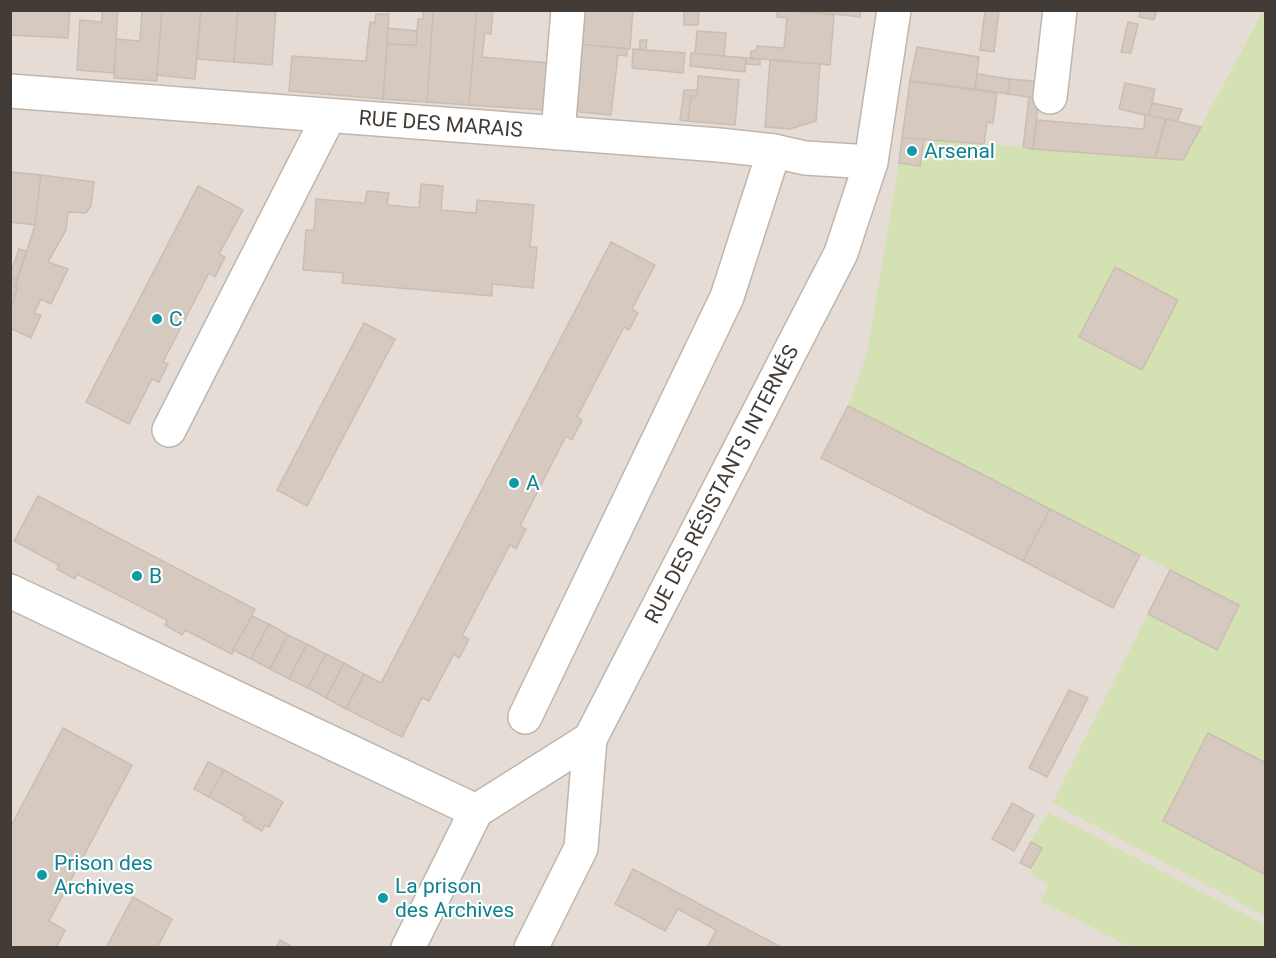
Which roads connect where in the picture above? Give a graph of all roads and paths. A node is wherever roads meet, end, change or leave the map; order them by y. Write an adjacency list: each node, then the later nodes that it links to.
1 (568, 10): 7 (street)
2 (894, 10): 9 (street, RUE DES RÉSISTANTS INTERNÉS)
3 (1060, 10): 5 (street)
4 (10, 91): 6 (street, RUE DES MARAIS)
5 (1050, 97)
6 (330, 116): 7 (street, RUE DES MARAIS); 10 (street)
7 (558, 133): 8 (street, RUE DES MARAIS)
8 (774, 151): 9 (street, RUE DES MARAIS); 12 (street)
9 (871, 162): 13 (street, RUE DES RÉSISTANTS INTERNÉS)
10 (170, 430)
11 (10, 591): 14 (street)
12 (525, 717)
13 (590, 739): 14 (street); 16 (street, RUE DES RÉSISTANTS INTERNÉS)
14 (476, 811): 15 (street)
15 (408, 948)
16 (531, 948)

